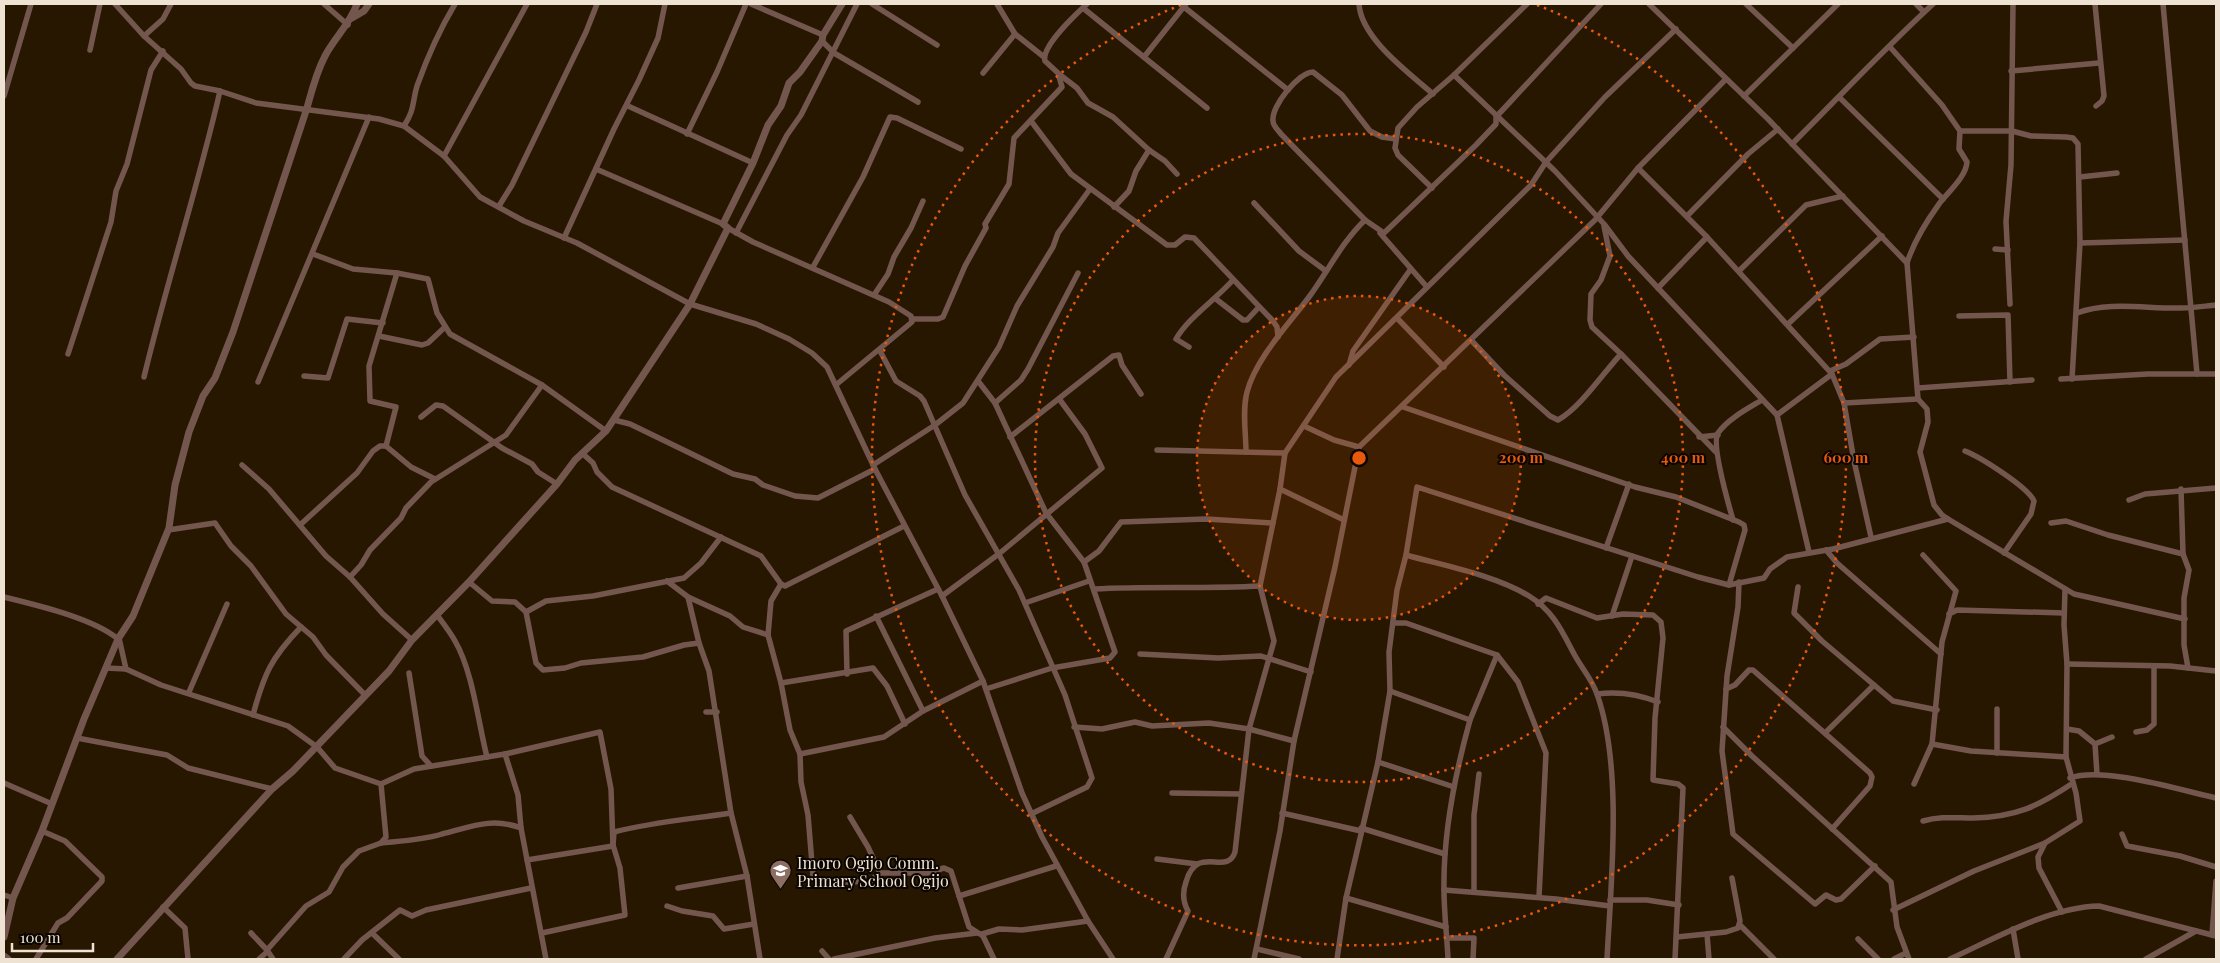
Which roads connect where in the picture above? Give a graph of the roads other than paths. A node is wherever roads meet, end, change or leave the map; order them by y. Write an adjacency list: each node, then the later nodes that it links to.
1 (31, 4): 55 (street)
2 (100, 4): 41 (street)
3 (116, 4): 36 (street)
4 (171, 4): 36 (street)
5 (324, 4): 33 (street)
6 (357, 4): 32 (street)
7 (369, 4): 32 (street)
8 (455, 4): 66 (street)
9 (527, 4): 75 (street)
10 (597, 4): 89 (street)
11 (665, 4): 59 (street)
12 (746, 4): 70 (street)
13 (751, 4): 37 (street)
14 (842, 4): 37 (street)
15 (857, 4): 43 (street)
16 (872, 4): 38 (street)
17 (996, 4): 35 (street)
18 (1359, 4): 54 (street)
19 (1526, 4): 50 (street)
20 (1601, 4): 64 (street)
21 (1649, 4): 34 (street)
22 (1746, 4): 40 (street)
23 (1838, 4): 40 (street)
24 (1916, 4): 31 (street)
25 (1933, 4): 31 (street)
26 (2013, 4): 47 (street)
27 (2095, 4): 46 (street)
28 (2163, 4): 101 (street)
29 (1085, 6): 44 (street); 45 (street)
30 (1185, 6): 44 (street); 52 (street)
31 (1924, 12): 39 (street)
32 (352, 18): 33 (street)
33 (348, 25): 61 (street)
34 (1676, 29): 51 (street); 76 (street)
35 (1015, 34): 45 (street); 49 (street)
36 (144, 36): 42 (street)
37 (822, 38): 43 (street); 77 (street)
38 (937, 45)
39 (1890, 47): 57 (street); 68 (street)
40 (1792, 48): 56 (street)
41 (90, 50)
42 (164, 51): 53 (street); 136 (street)
43 (834, 53): 58 (street); 96 (street)
44 (1144, 57): 62 (street)
45 (1044, 58): 48 (street)
46 (2099, 63): 47 (street); 60 (street)
47 (2011, 71): 69 (street)
48 (1058, 73): 65 (street); 74 (street)
49 (983, 74)
50 (1454, 75): 54 (street); 64 (street)
51 (1726, 78): 56 (street); 78 (street)
52 (1288, 90): 71 (street); 93 (street)
53 (220, 91): 61 (street); 144 (street)
54 (1432, 94): 71 (street)
55 (4, 96)
56 (1744, 96): 67 (street)
57 (1839, 97): 72 (street); 86 (street)
58 (918, 102)
59 (628, 106): 70 (street); 79 (street)
60 (2096, 106)
61 (307, 108): 63 (street); 198 (street)
62 (1207, 108)
63 (369, 117): 66 (street); 105 (street)
64 (1496, 117): 76 (street); 83 (street)
65 (1031, 121): 84 (street); 126 (street)
66 (404, 126): 75 (street)
67 (1778, 129): 72 (street); 91 (street)
68 (1960, 131): 69 (street); 86 (street)
69 (2012, 131): 82 (street); 104 (street)
70 (687, 134): 77 (street)
71 (1396, 138): 83 (street)
72 (1792, 144): 85 (street)
73 (961, 149): 107 (street)
74 (1149, 150): 81 (street); 90 (street)
75 (444, 156): 89 (street)
76 (1546, 162): 92 (street); 114 (street)
77 (753, 163): 95 (street)
78 (1638, 168): 91 (street); 92 (street)
79 (596, 169): 95 (street); 100 (street)
80 (2117, 173): 82 (street)
81 (1177, 174)
82 (2080, 177): 102 (street)
83 (1432, 188): 97 (street)
84 (1090, 189): 90 (street); 148 (street)
85 (1843, 196): 98 (street); 110 (street)
86 (1943, 199): 106 (street)
87 (923, 201): 116 (street)
88 (1254, 203): 109 (street)
89 (499, 206): 100 (street)
90 (1114, 207): 113 (street)
91 (1687, 216): 99 (street)
92 (1597, 217): 94 (street); 133 (street)
93 (1364, 220): 97 (street); 109 (street)
94 (1604, 224): 115 (street); 137 (street)
95 (725, 226): 96 (street); 118 (street)
96 (736, 233): 107 (street)
97 (1380, 233): 108 (street)
98 (1882, 236): 106 (street); 128 (street)
99 (1707, 237): 110 (street); 115 (street)
100 (564, 238): 118 (street)
101 (2185, 240): 102 (street); 122 (street)
102 (2080, 243): 123 (street)
103 (1995, 249): 104 (street)
104 (2008, 250): 119 (street)
105 (313, 254): 111 (street); 149 (street)
106 (1907, 263): 132 (street)
107 (813, 267): 116 (street)
108 (1410, 270): 114 (street); 138 (street)
109 (1326, 271): 131 (street)
110 (1739, 271): 128 (street)
111 (397, 273): 127 (street); 129 (street)
112 (1078, 273): 158 (street)
113 (1233, 280): 117 (street); 121 (street)
114 (1427, 287): 125 (street)
115 (1658, 288): 157 (street)
116 (874, 295): 126 (street)
117 (1216, 299): 121 (street); 134 (street)
118 (690, 304): 151 (street); 163 (street)
119 (2010, 304)
120 (2216, 305): 122 (street)
121 (1259, 306): 131 (street)
122 (2192, 307): 123 (street); 141 (street)
123 (2077, 314): 146 (street)
124 (1959, 316): 150 (street)
125 (1397, 318): 138 (street); 139 (street)
126 (912, 319): 135 (street)
127 (383, 323): 130 (street); 143 (street)
128 (1788, 324): 140 (street)
129 (444, 327): 130 (street); 152 (street)
130 (379, 336): 171 (street)
131 (1278, 337): 175 (street)
132 (1914, 338): 140 (street); 153 (street)
133 (1471, 340): 137 (street); 139 (street)
134 (1189, 347)
135 (880, 350): 151 (street); 164 (street)
136 (68, 354)
137 (1622, 354): 168 (street)
138 (1349, 365): 165 (street)
139 (1444, 367): 160 (street)
140 (1831, 372): 159 (street); 161 (street)
141 (2197, 374): 142 (street); 146 (street)
142 (2216, 374)
143 (304, 376)
144 (144, 377)
145 (2061, 379): 146 (street)
146 (2072, 379)
147 (2032, 380): 150 (street)
148 (978, 381): 158 (street); 164 (street)
149 (258, 382)
150 (2010, 382): 153 (street)
151 (837, 384): 180 (street)
152 (542, 385): 166 (street); 170 (street)
153 (1918, 388): 155 (street)
154 (1141, 394): 156 (street)
155 (1918, 399): 159 (street); 191 (street)
156 (1060, 400): 169 (street); 189 (street)
157 (1762, 400): 161 (street); 167 (street)
158 (996, 403): 169 (street)
159 (1844, 403): 199 (street)
160 (1403, 407): 172 (street); 183 (street)
161 (1777, 415): 203 (street)
162 (421, 417): 170 (street)
163 (614, 420): 166 (street); 180 (street)
164 (935, 425): 180 (street); 204 (street)
165 (1304, 426): 172 (street); 178 (street)
166 (606, 431): 177 (street)
167 (1718, 435): 168 (street); 176 (street)
168 (1699, 437): 176 (street)
169 (1010, 438): 189 (street)
170 (494, 442): 181 (street); 182 (street)
171 (386, 446): 181 (street); 196 (street)
172 (1359, 447): 192 (street)
173 (1157, 450): 175 (street)
174 (1965, 451): 205 (street)
175 (1246, 452): 178 (street)
176 (1716, 452): 188 (street)
177 (582, 453): 182 (street); 200 (street)
178 (1285, 454): 185 (street)
179 (242, 465): 196 (street)
180 (874, 467): 197 (street)
181 (436, 479): 211 (street)
182 (557, 484): 215 (street)
183 (1629, 484): 190 (street); 201 (street)
184 (2216, 488): 186 (street)
185 (1280, 489): 192 (street); 194 (street)
186 (2181, 489): 187 (street); 206 (street)
187 (2129, 500)
188 (1730, 511): 190 (street); 193 (street)
189 (1046, 513): 204 (street); 210 (street)
190 (1725, 516): 193 (street)
191 (1948, 519): 199 (street); 205 (street)
192 (1344, 520): 255 (street)
193 (1733, 520): 218 (street)
194 (1273, 523): 210 (street); 219 (street)
195 (2051, 523): 206 (street)
196 (300, 525): 211 (street)
197 (904, 526): 217 (street); 221 (street)
198 (168, 530): 238 (street); 240 (street)
199 (1871, 537): 202 (street)
200 (721, 538): 212 (street); 217 (street)
201 (1606, 548): 207 (street); 209 (street)
202 (1826, 550): 203 (street); 244 (street)
203 (1809, 552): 216 (street)
204 (1000, 553): 225 (street); 227 (street)
205 (2004, 553): 223 (street)
206 (2183, 554): 236 (street)
207 (1406, 555): 229 (street); 237 (street)
208 (1923, 555): 232 (street)
209 (1632, 556): 218 (street); 235 (street)
210 (1084, 562): 214 (street)
211 (350, 577): 241 (street)
212 (684, 578): 213 (street); 224 (street)
213 (667, 581): 224 (street); 230 (street)
214 (1089, 581): 222 (street); 227 (street)
215 (469, 582): 230 (street); 233 (street)
216 (1739, 582): 218 (street); 260 (street)
217 (781, 584): 239 (street)
218 (1730, 585)
219 (1260, 586): 222 (street); 246 (street)
220 (1798, 587): 259 (street)
221 (938, 589): 225 (street); 234 (street)
222 (1094, 589): 250 (street)
223 (2065, 590): 231 (street); 236 (street)
224 (685, 594): 239 (street); 242 (street)
225 (942, 596): 257 (street)
226 (4, 597): 240 (street)
227 (1025, 603): 250 (street)
228 (227, 604): 262 (street)
229 (1538, 604): 235 (street); 264 (street)
230 (526, 612): 242 (street)
231 (2064, 613): 232 (street); 247 (street)
232 (1950, 614): 244 (street)
233 (437, 615): 241 (street); 291 (street)
234 (876, 616): 256 (street); 271 (street)
235 (1612, 616): 266 (street)
236 (2185, 619): 251 (street)
237 (1393, 623): 245 (street); 263 (street)
238 (301, 627): 265 (street); 272 (street)
239 (768, 635): 258 (street)
240 (118, 638): 249 (street); 252 (street)
241 (412, 640): 265 (street)
242 (699, 643): 270 (street)
243 (1140, 654): 246 (street)
244 (1941, 654): 268 (street)
245 (1497, 655): 273 (street); 337 (street)
246 (1269, 660): 255 (street); 277 (street)
247 (2067, 664): 248 (street); 278 (street)
248 (2154, 666): 251 (street); 280 (street)
249 (106, 668): 252 (street); 282 (street)
250 (1052, 668): 261 (street); 275 (street)
251 (2188, 668): 253 (street)
252 (126, 669): 262 (street)
253 (2216, 671)
254 (409, 672): 290 (street)
255 (1311, 672): 283 (street)
256 (847, 674): 258 (street); 274 (street)
257 (983, 681): 261 (street); 271 (street)
258 (781, 683): 289 (street)
259 (1874, 685): 268 (street); 279 (street)
260 (1726, 688): 276 (street); 279 (street)
261 (986, 689): 310 (street)
262 (189, 692): 272 (street)
263 (1390, 692): 273 (street); 293 (street)
264 (1597, 694): 266 (street); 340 (street)
265 (365, 695): 286 (street)
266 (1658, 702): 341 (street)
267 (1997, 708): 287 (street)
268 (1937, 710): 284 (street)
269 (706, 712): 270 (street)
270 (717, 712): 308 (street)
271 (923, 712): 274 (street)
272 (254, 715): 286 (street)
273 (1470, 720): 302 (street)
274 (905, 724): 289 (street)
275 (1074, 727): 277 (street); 310 (street)
276 (1723, 727): 314 (street); 325 (street)
277 (1249, 729): 283 (street); 305 (street)
278 (2067, 729): 285 (street); 292 (street)
279 (1826, 732): 314 (street)
280 (2136, 732)
281 (2112, 737): 285 (street)
282 (77, 738): 303 (street); 307 (street)
283 (1294, 741): 309 (street)
284 (1932, 744): 287 (street); 301 (street)
285 (2095, 744): 297 (street)
286 (316, 747): 300 (street); 303 (street)
287 (1997, 752): 292 (street)
288 (505, 754): 291 (street); 313 (street); 322 (street)
289 (800, 754): 327 (street)
290 (422, 756): 294 (street); 295 (street)
291 (487, 757): 294 (street)
292 (2066, 757): 298 (street)
293 (1378, 762): 302 (street); 315 (street)
294 (431, 766): 295 (street)
295 (414, 769): 300 (street)
296 (1479, 774): 334 (street)
297 (2097, 774): 298 (street); 306 (street)
298 (2071, 781): 312 (street); 319 (street)
299 (4, 783): 307 (street)
300 (381, 784): 318 (street)
301 (1914, 784)
302 (1454, 788): 320 (street)
303 (272, 789): 343 (street)
304 (1172, 793): 305 (street)
305 (1241, 794): 323 (street)
306 (2216, 798)
307 (52, 804): 316 (street)
308 (731, 812): 328 (street); 354 (street)
309 (1282, 813): 315 (street); 362 (street)
310 (1031, 814): 324 (street)
311 (850, 817): 327 (street)
312 (1923, 821)
313 (521, 828): 318 (street); 322 (street)
314 (1832, 829): 325 (street)
315 (1361, 830): 320 (street); 339 (street)
316 (42, 831): 338 (street); 368 (street)
317 (2122, 834): 326 (street)
318 (382, 843): 363 (street)
319 (2045, 843): 344 (street); 345 (street)
320 (1445, 854): 333 (street)
321 (1158, 859): 323 (street)
322 (527, 860): 331 (street)
323 (1198, 864): 381 (street)
324 (1056, 866): 336 (street); 346 (street)
325 (1874, 866): 344 (street)
326 (2216, 868)
327 (880, 873): 336 (street)
328 (747, 876): 332 (street); 347 (street)
329 (1732, 878): 348 (street)
330 (2216, 881): 357 (street)
331 (531, 888): 353 (street); 354 (street)
332 (678, 888)
333 (1444, 890): 334 (street); 349 (street)
334 (1474, 891): 337 (street)
335 (4, 895): 338 (street)
336 (959, 896): 355 (street)
337 (1538, 897): 340 (street)
338 (13, 898): 358 (street)
339 (1346, 898): 349 (street); 384 (street)
340 (1610, 903): 341 (street); 387 (street)
341 (1679, 905): 359 (street)
342 (667, 906): 347 (street)
343 (164, 907): 369 (street); 370 (street)
344 (1893, 910): 365 (street)
345 (2062, 912): 350 (street); 352 (street)
346 (1088, 921): 355 (street); 380 (street)
347 (754, 924): 376 (street)
348 (1740, 925): 356 (street); 390 (street)
349 (1446, 927): 360 (street)
350 (2013, 930): 394 (street); 395 (street)
351 (251, 932): 363 (street)
352 (2196, 932): 357 (street); 396 (street)
353 (372, 933): 373 (street); 374 (street)
354 (542, 933): 375 (street)
355 (980, 933): 378 (street); 379 (street)
356 (1707, 934): 359 (street); 389 (street)
357 (2214, 935)
358 (4, 937)
359 (1677, 937): 388 (street)
360 (1447, 938): 385 (street); 386 (street)
361 (1858, 939): 391 (street)
362 (1256, 949): 382 (street); 383 (street)
363 (267, 951): 371 (street); 372 (street)
364 (822, 951): 377 (street)
365 (1906, 953): 392 (street); 393 (street)
366 (4, 956): 367 (street)
367 (8, 959)
368 (36, 959)
369 (117, 959)
370 (188, 959)
371 (259, 959)
372 (273, 959)
373 (344, 959)
374 (399, 959)
375 (546, 959)
376 (760, 959)
377 (829, 959)
378 (834, 959)
379 (994, 959)
380 (1113, 959)
381 (1166, 959)
382 (1254, 959)
383 (1299, 959)
384 (1337, 959)
385 (1448, 959)
386 (1473, 959)
387 (1607, 959)
388 (1676, 959)
389 (1709, 959)
390 (1774, 959)
391 (1878, 959)
392 (1894, 959)
393 (1909, 959)
394 (1950, 959)
395 (2018, 959)
396 (2146, 959)

